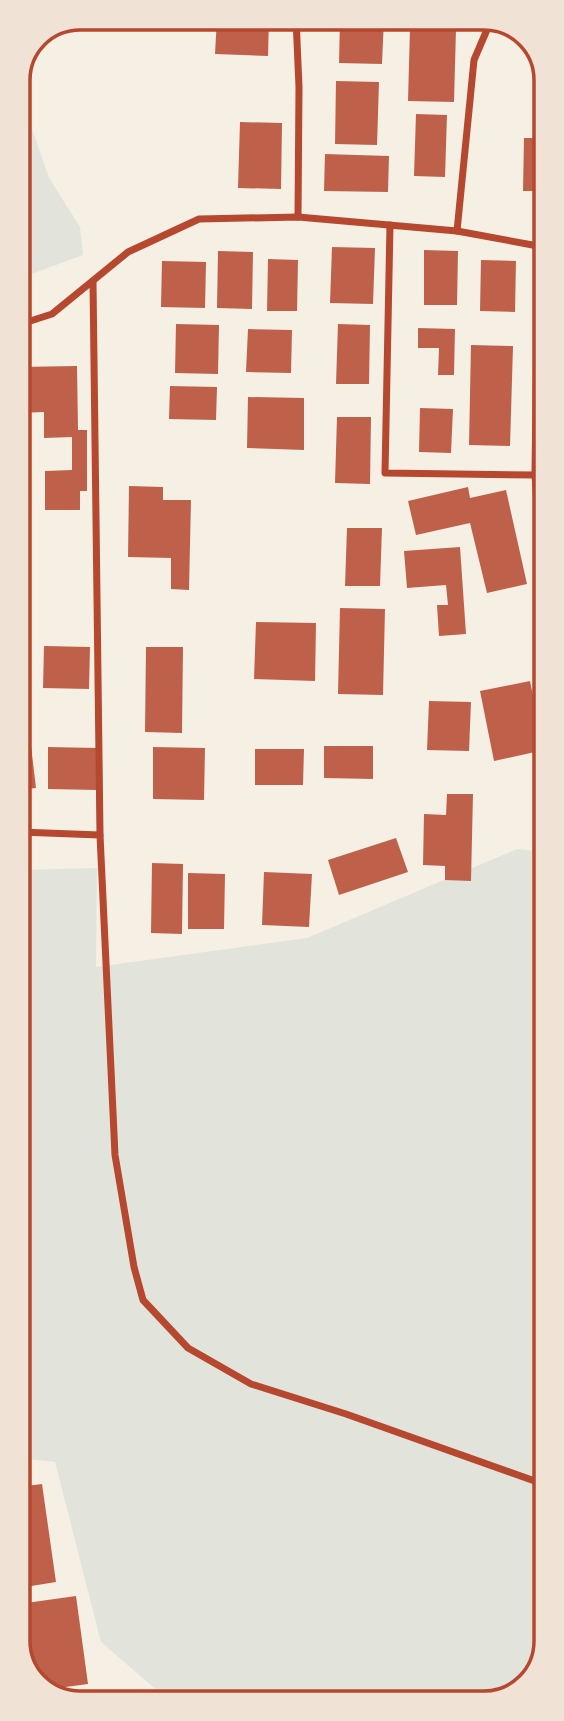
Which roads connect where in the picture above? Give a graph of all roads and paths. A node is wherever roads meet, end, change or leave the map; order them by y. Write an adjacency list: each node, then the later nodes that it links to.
1 (297, 30): 3 (street)
2 (487, 30): 5 (street)
3 (298, 217): 4 (street); 7 (street)
4 (390, 225): 5 (street); 9 (street)
5 (457, 231): 6 (street)
6 (534, 245)
7 (93, 282): 8 (street); 11 (street)
8 (30, 321)
9 (534, 475)
10 (30, 832): 11 (street)
11 (100, 835): 12 (street)
12 (534, 1481)

